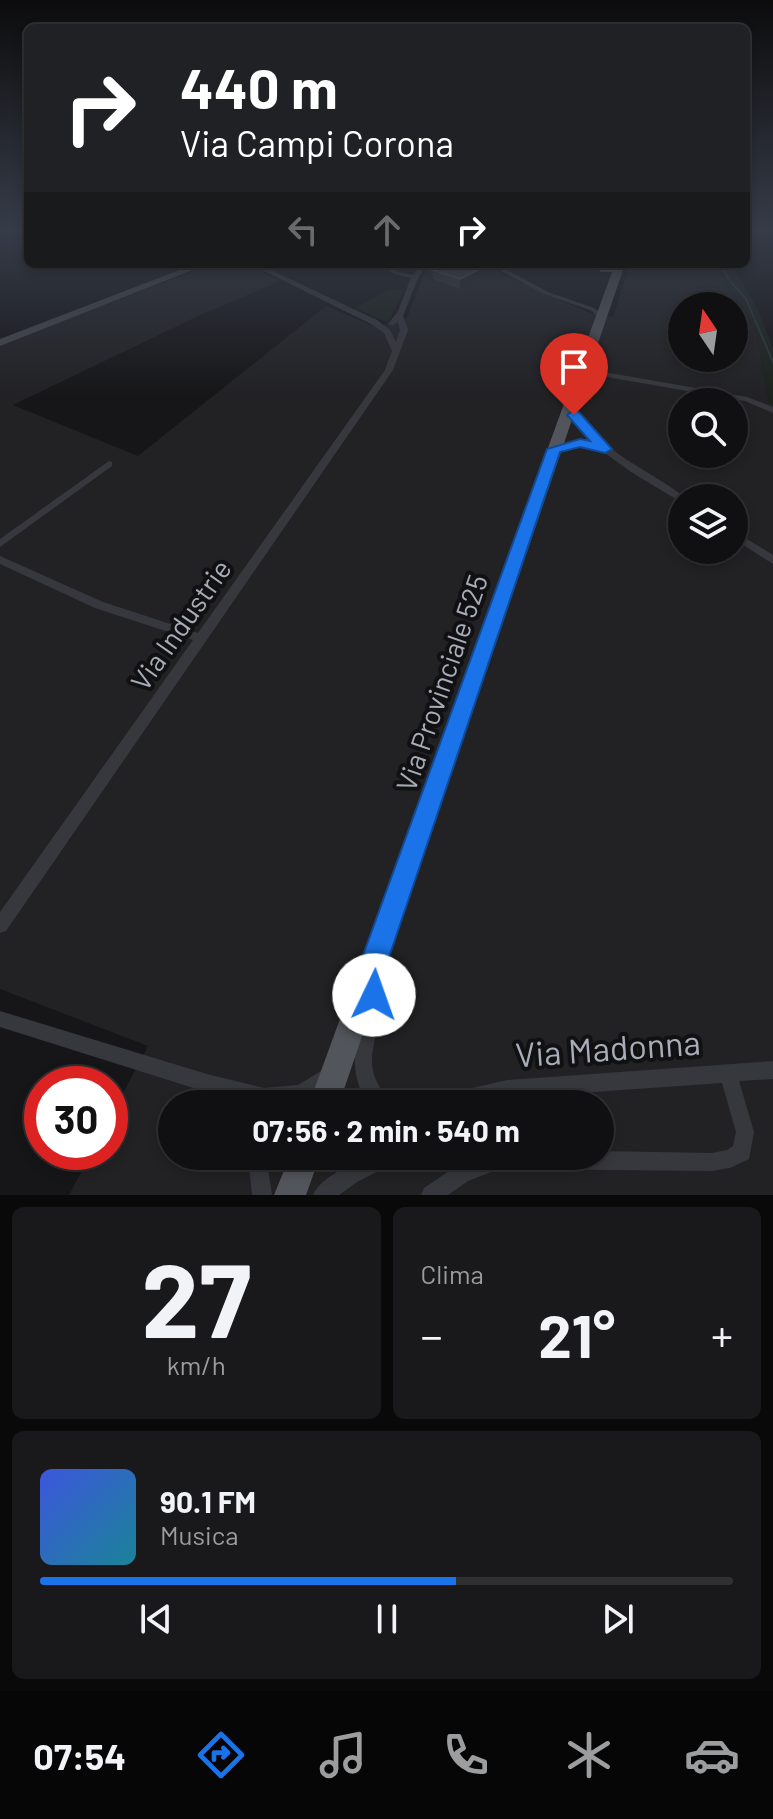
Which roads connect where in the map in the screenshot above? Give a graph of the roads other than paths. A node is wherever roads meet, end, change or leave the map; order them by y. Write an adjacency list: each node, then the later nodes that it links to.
1 (150, 285): 12 (street)
2 (296, 285): 10 (street)
3 (411, 285): 9 (street)
4 (530, 285): 7 (street)
5 (611, 285): 6 (main road, Via Provinciale 525)
6 (605, 300): 7 (street); 8 (main road, Via Provinciale 525)
7 (575, 302): 8 (street)
8 (600, 315): 14 (main road, Via Provinciale 525)
9 (400, 317): 10 (street); 11 (street)
10 (389, 327): 11 (street); 13 (street)
11 (404, 329): 13 (street, Via Industrie)
12 (0, 343)
13 (395, 349): 27 (street, Via Industrie)
14 (584, 364): 15 (street); 16 (main road, Via Provinciale 525)
15 (604, 374): 16 (street); 16 (street); 17 (street)
16 (574, 393): 18 (main road, Via Provinciale 525); 19 (street)
17 (773, 410)
18 (562, 428): 19 (street); 20 (main road, Via Provinciale 525)
19 (587, 439): 20 (street); 22 (street)
20 (554, 449): 29 (main road, Via Provinciale 525)
21 (109, 464): 24 (street)
22 (668, 490)
23 (748, 543): 26 (street)
24 (0, 544)
25 (0, 560): 27 (street)
26 (773, 560)
27 (201, 638): 28 (street, Via Industrie)
28 (0, 925)
29 (371, 969): 31 (main road, Via Provinciale 525); 39 (street)
30 (0, 1019): 34 (street)
31 (337, 1068): 37 (street); 38 (main road, Via Provinciale 525)
32 (773, 1070): 33 (street, Via Madonna)
33 (728, 1073): 40 (street, Via Madonna); 47 (street)
34 (207, 1083): 35 (street); 36 (street)
35 (214, 1090)
36 (232, 1090)
37 (307, 1090)
38 (329, 1090)
39 (370, 1090)
40 (503, 1090)
41 (259, 1170): 44 (street)
42 (300, 1170): 45 (main road)
43 (358, 1170): 46 (street)
44 (262, 1195)
45 (290, 1195)
46 (323, 1195)
47 (431, 1195)

